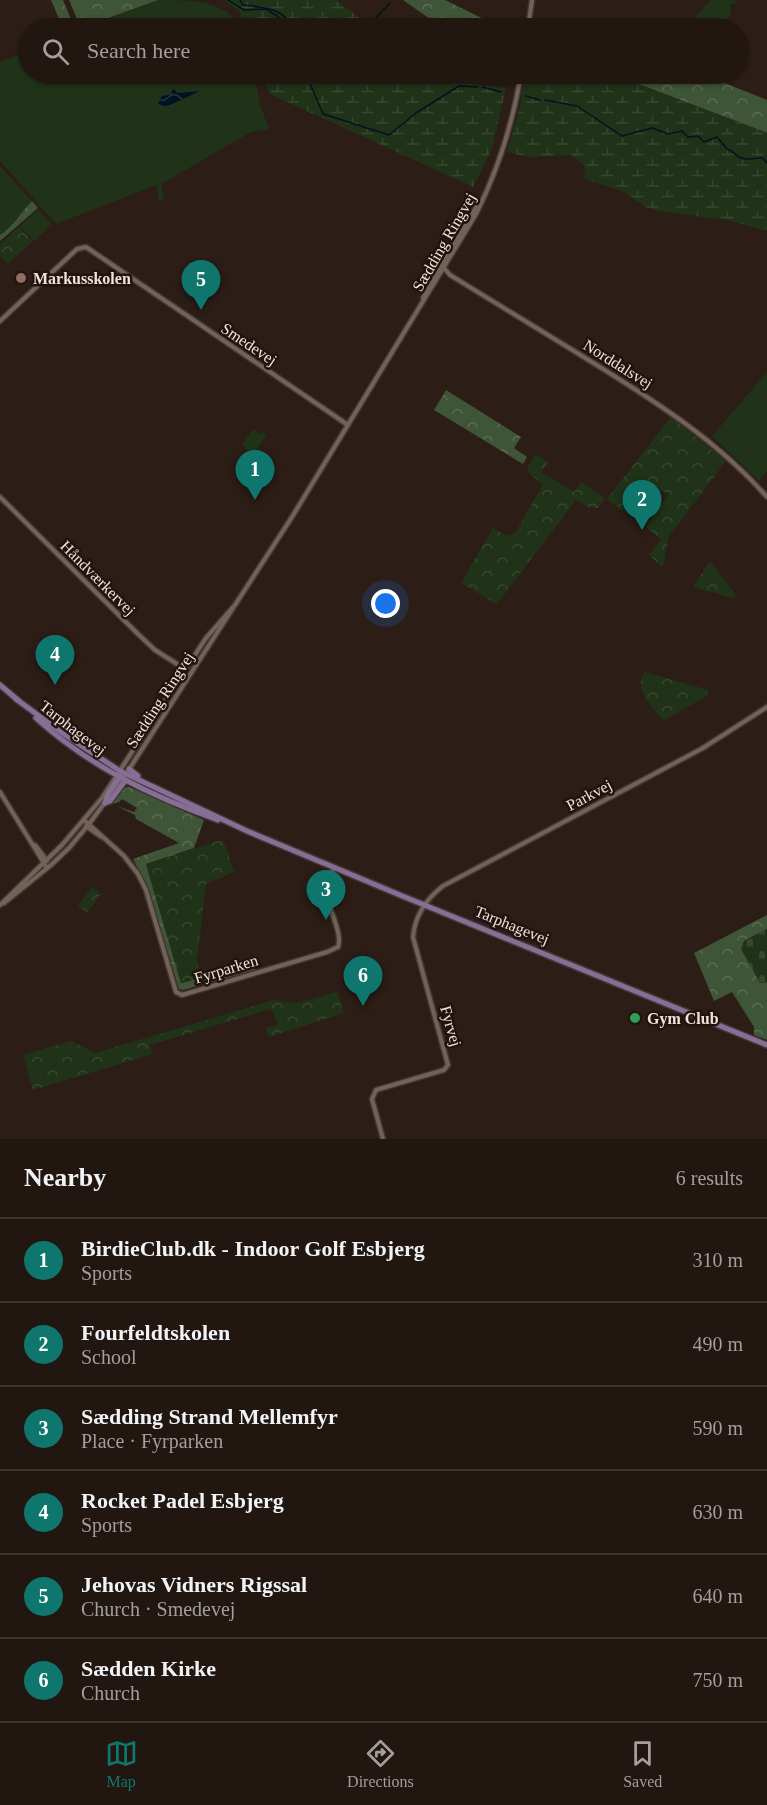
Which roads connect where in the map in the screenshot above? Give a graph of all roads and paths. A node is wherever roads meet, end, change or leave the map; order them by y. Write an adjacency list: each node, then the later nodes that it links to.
1 (532, 0): 2 (street)
2 (529, 18)
3 (519, 84): 4 (street, Sædding Ringvej)
4 (494, 173): 5 (street, Sædding Ringvej); 6 (street, Sædding Ringvej)
5 (459, 236): 6 (street); 7 (street, Sædding Ringvej)
6 (445, 273): 7 (street, Sædding Ringvej); 11 (street, Norddalsvej)
7 (412, 320): 9 (street, Sædding Ringvej)
8 (0, 321): 9 (street, Smedevej)
9 (348, 425): 12 (street, Sædding Ringvej)
10 (0, 497): 13 (street, Håndværkervej)
11 (767, 497)
12 (235, 605): 13 (street, Sædding Ringvej); 18 (street, Sædding Ringvej)
13 (185, 669): 18 (street, Sædding Ringvej)
14 (0, 685): 15 (main road, Tarphagevej)
15 (16, 699): 17 (main road, Tarphagevej); 18 (main road, Tarphagevej)
16 (767, 707): 27 (street, Parkvej)
17 (80, 753): 18 (main road); 18 (main road)
18 (121, 776): 20 (main road); 21 (street, Sædding Ringvej); 23 (main road, Tarphagevej); 23 (main road, Tarphagevej)
19 (0, 792): 24 (street)
20 (105, 803): 22 (street, Sædding Ringvej)
21 (83, 822): 22 (street, Fyrparken); 24 (street, Sædding Ringvej)
22 (88, 826): 25 (street, Sædding Ringvej); 26 (street, Fyrparken)
23 (247, 831): 26 (main road, Tarphagevej)
24 (45, 862): 25 (street); 28 (street, Sædding Ringvej)
25 (49, 866): 28 (street, Sædding Ringvej)
26 (334, 868): 27 (main road, Tarphagevej)
27 (424, 905): 29 (main road, Tarphagevej); 30 (street, Fyrvej)
28 (0, 906)
29 (767, 1045)
30 (382, 1139)

